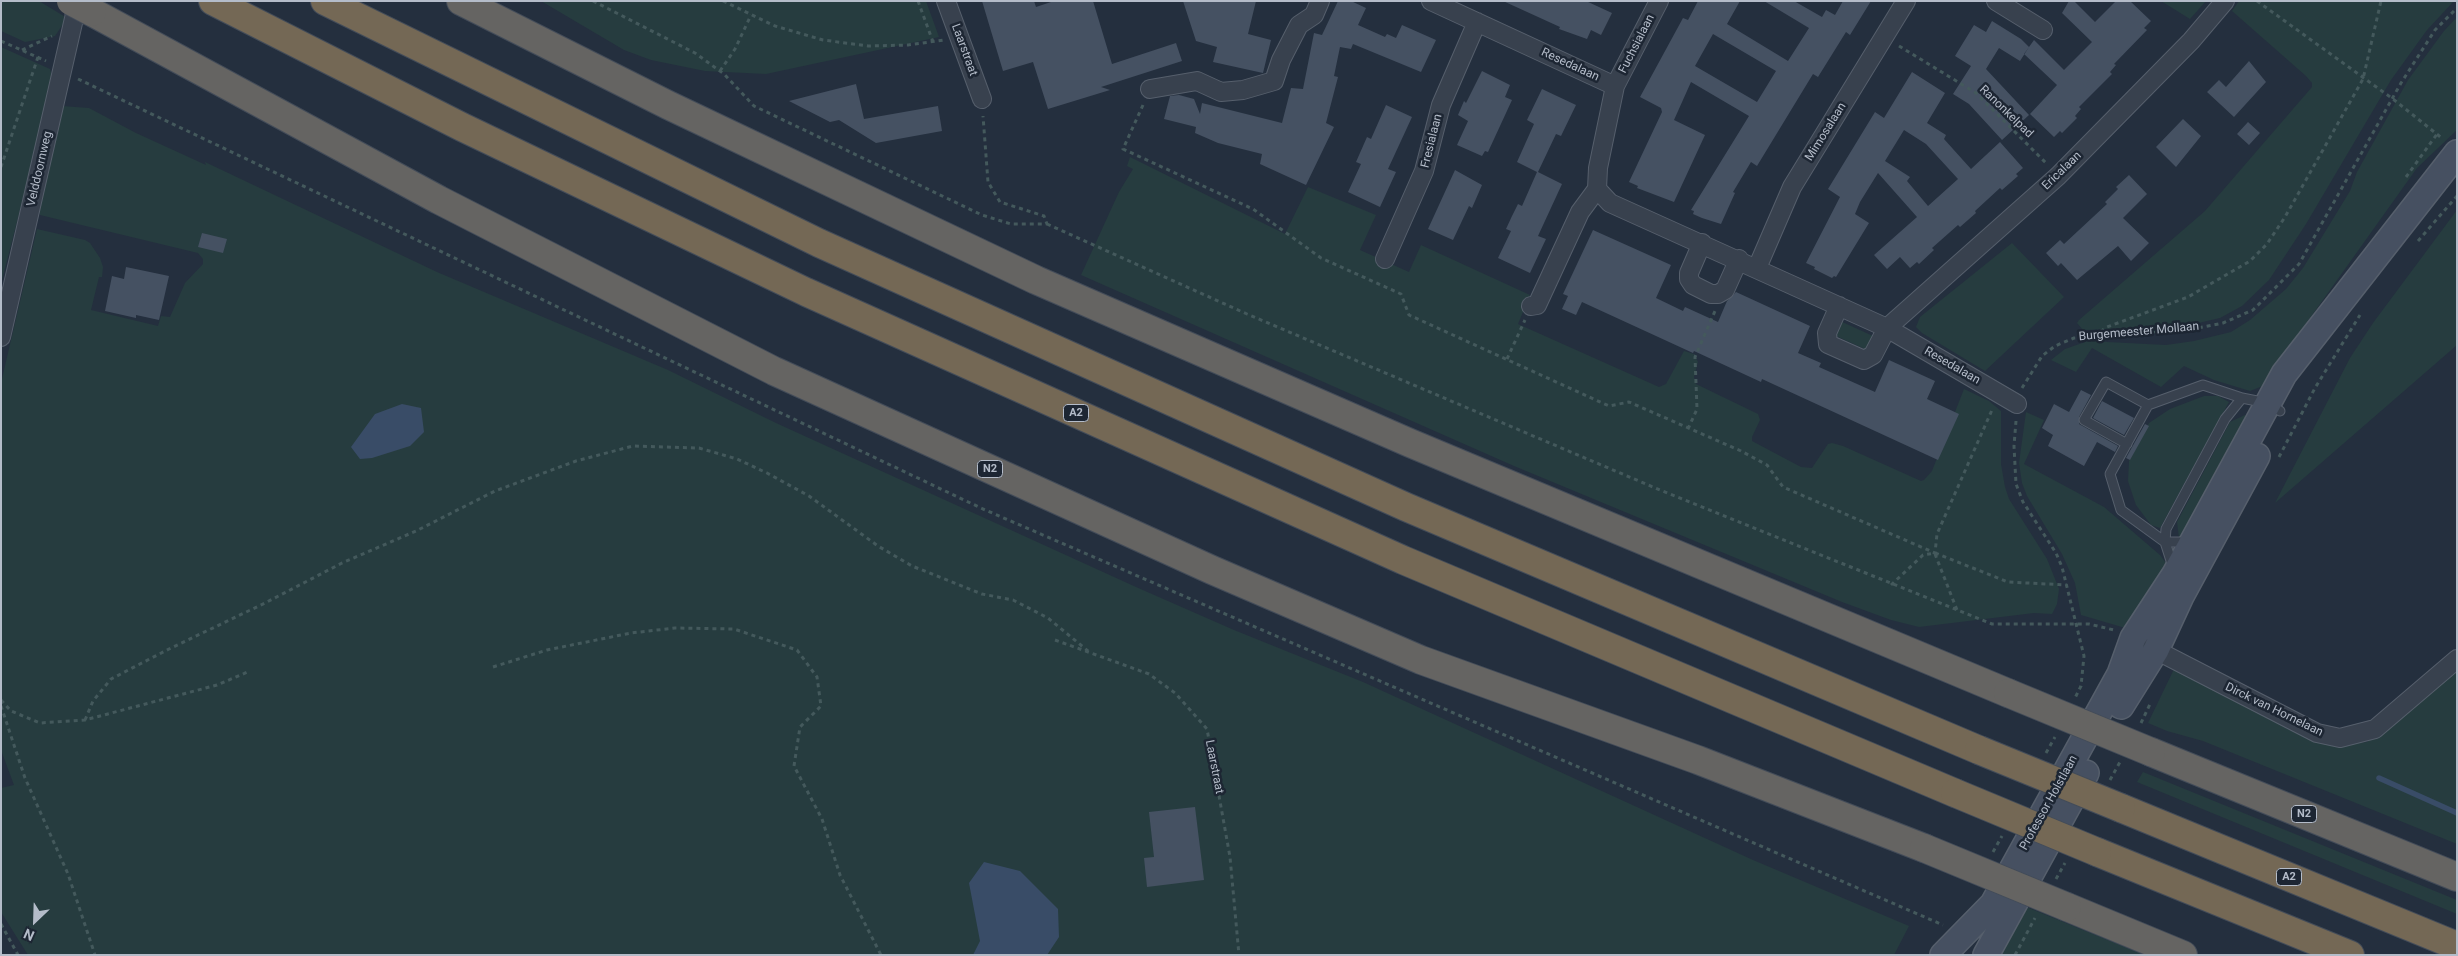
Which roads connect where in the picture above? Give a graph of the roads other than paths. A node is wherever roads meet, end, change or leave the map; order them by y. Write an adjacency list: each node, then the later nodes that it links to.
1 (213, 1): 44 (highway, A2, bridge)
2 (325, 1): 40 (highway, A2, bridge)
3 (461, 1): 39 (highway, N2, bridge)
4 (946, 1): 16 (street, Laarstraat)
5 (1320, 1): 15 (street)
6 (1431, 1): 12 (street, Resedalaan)
7 (1659, 1): 14 (street, Fuchsialaan)
8 (1906, 1): 22 (street, Mimosalaan)
9 (1996, 1): 13 (street)
10 (2225, 1): 25 (street, Ericalaan)
11 (79, 9): 26 (street, Velddoornweg); 43 (highway, N2, bridge)
12 (1477, 22): 14 (street, Resedalaan); 21 (street, Fresialaan)
13 (2043, 30)
14 (1615, 86): 18 (street, Resedalaan)
15 (1150, 89)
16 (982, 99)
17 (2457, 153): 30 (main road)
18 (1597, 189): 19 (street, Resedalaan); 23 (street)
19 (1702, 243): 20 (street, Resedalaan); 20 (street)
20 (1739, 259): 22 (street, Resedalaan)
21 (1385, 260)
22 (1757, 268): 24 (street, Resedalaan)
23 (1531, 306)
24 (1839, 306): 25 (street, Resedalaan); 25 (street)
25 (1887, 328): 28 (street, Resedalaan)
26 (1, 337)
27 (2242, 398): 29 (lane); 30 (lane); 33 (lane)
28 (2017, 404)
29 (2148, 405): 31 (lane); 31 (lane)
30 (2274, 407): 32 (main road); 34 (main road)
31 (2127, 444): 33 (lane)
32 (2214, 534): 34 (lane); 37 (main road)
33 (2165, 542): 34 (lane); 35 (lane)
34 (2190, 542): 35 (main road)
35 (2175, 574): 36 (main road)
36 (2133, 638): 37 (street, Dirck van Hornelaan); 41 (main road, Professor Holstlaan)
37 (2156, 650): 38 (street, Dirck van Hornelaan); 42 (main road, Professor Holstlaan)
38 (2457, 659)
39 (2457, 877)
40 (2457, 946)
41 (1943, 955)
42 (1986, 955)
43 (2183, 955)
44 (2350, 955)

